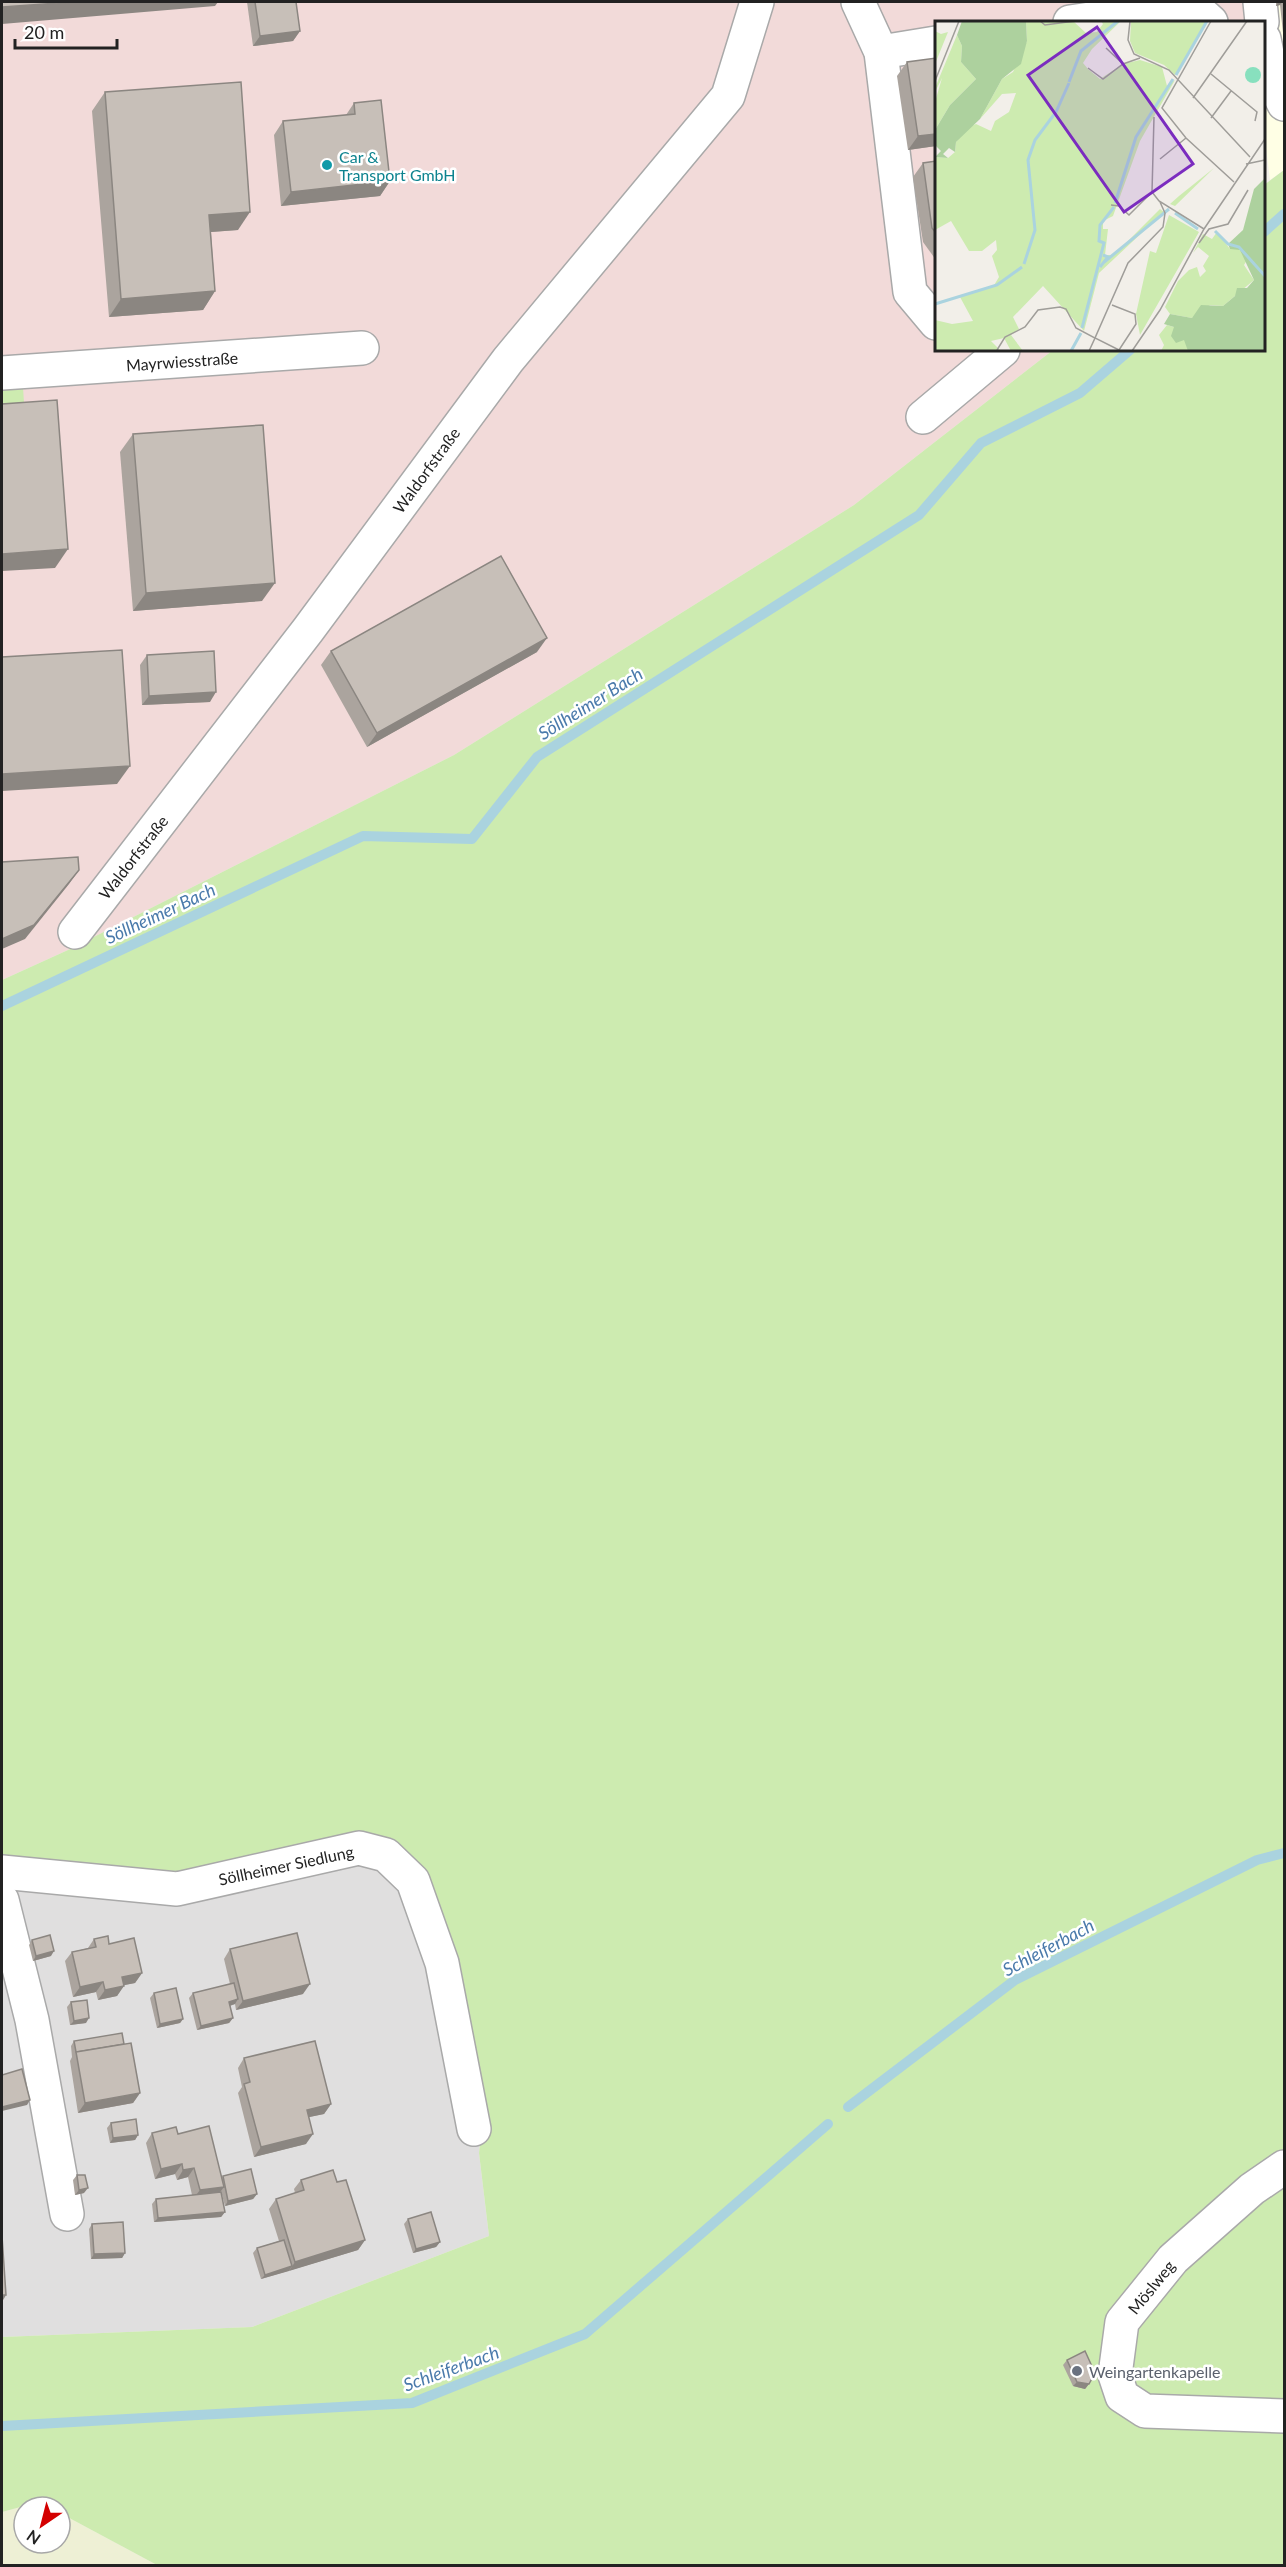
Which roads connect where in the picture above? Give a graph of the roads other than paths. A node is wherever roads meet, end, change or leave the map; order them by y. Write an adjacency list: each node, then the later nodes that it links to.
1 (757, 2): 17 (street, Waldorfstraße)
2 (858, 2): 9 (street)
3 (1260, 2): 6 (street)
4 (1077, 21): 5 (street)
5 (1210, 21)
6 (1262, 21)
7 (935, 43): 9 (street)
8 (1265, 48): 10 (street)
9 (881, 52): 11 (street)
10 (1284, 104)
11 (935, 322)
12 (362, 348): 15 (street, Mayrwiesstraße)
13 (999, 351): 14 (street)
14 (967, 360): 16 (street)
15 (2, 373)
16 (923, 417)
17 (75, 932)
18 (2, 1872): 20 (street, Söllheimer Siedlung)
19 (2, 1900): 22 (street)
20 (474, 2129)
21 (1284, 2167): 23 (street, Möslweg)
22 (67, 2214)
23 (1284, 2416)

